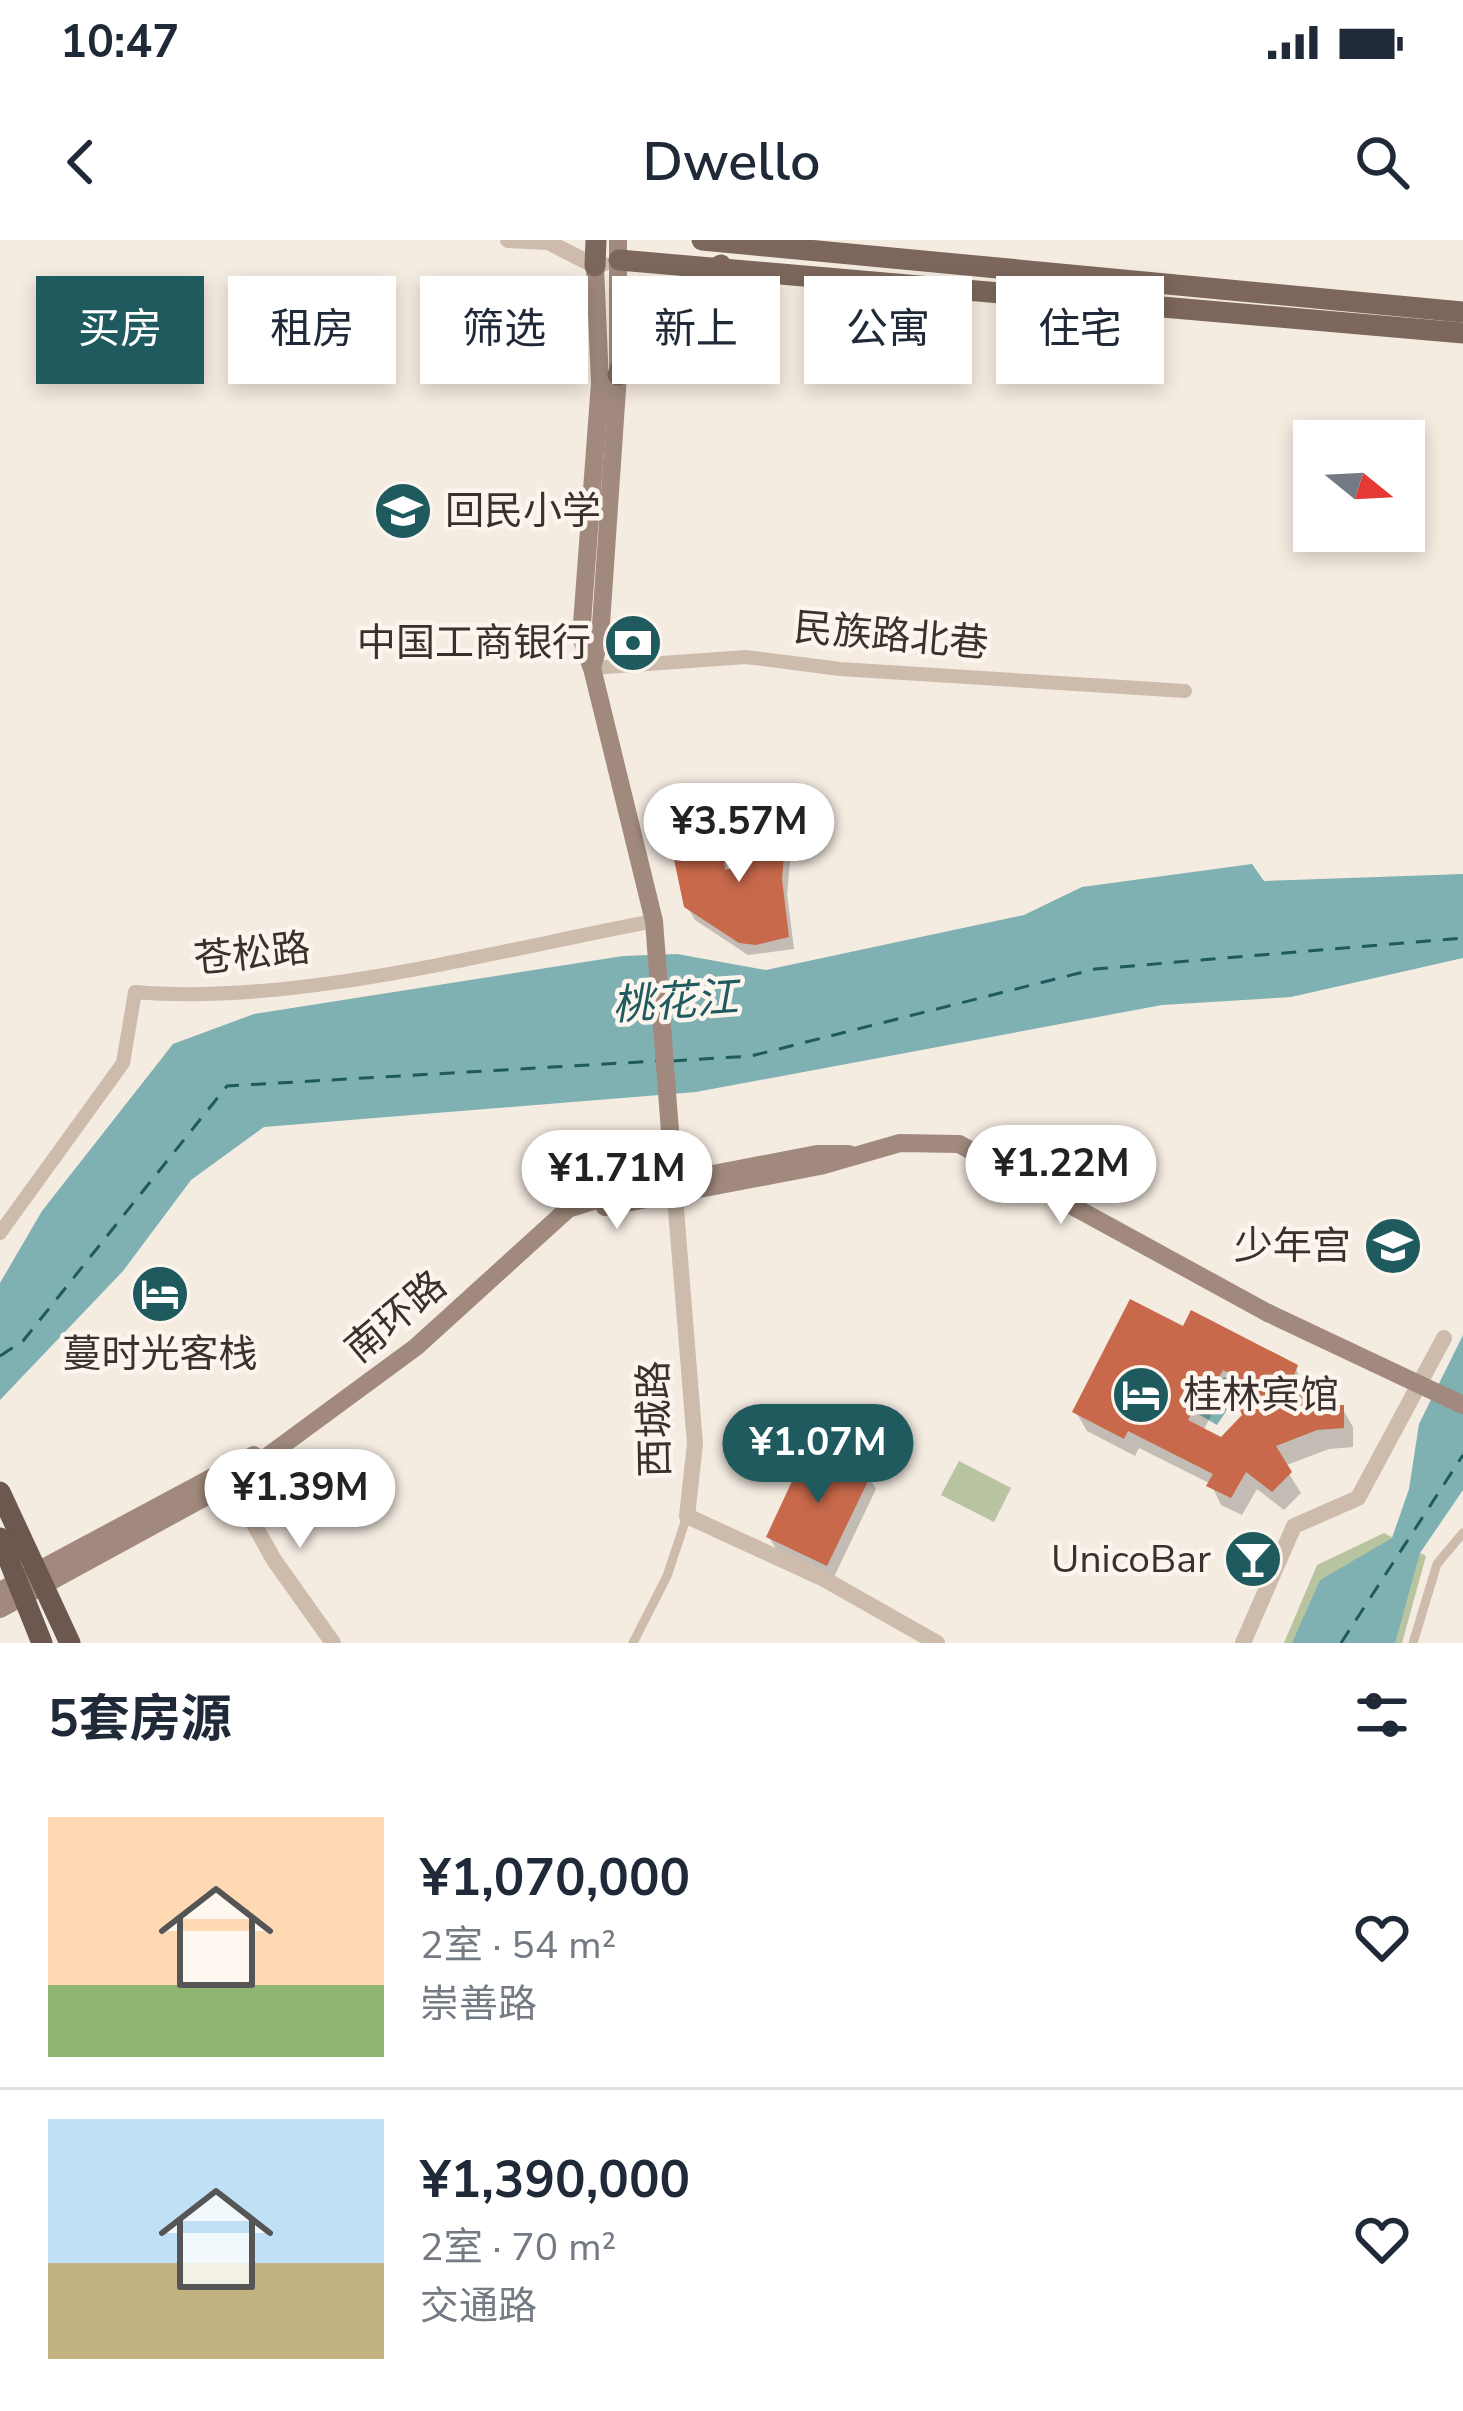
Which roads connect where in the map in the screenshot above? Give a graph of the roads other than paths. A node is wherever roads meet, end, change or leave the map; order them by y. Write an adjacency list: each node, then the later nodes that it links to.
1 (508, 240): 4 (street)
2 (596, 240): 7 (main road)
3 (702, 240): 9 (main road)
4 (552, 241): 7 (street)
5 (619, 250): 6 (main road); 7 (street)
6 (722, 265): 8 (main road); 10 (main road)
7 (595, 266): 12 (main road, 西城路)
8 (704, 276)
9 (1463, 312)
10 (1463, 333)
11 (617, 384): 12 (main road)
12 (592, 668): 13 (street, 民族路北巷); 14 (main road, 西城路)
13 (1185, 691)
14 (654, 922): 15 (main road, 西城路); 16 (street, 苍松路)
15 (674, 1189): 18 (main road, 南环路, bridge); 19 (main road, 南环路); 22 (street, 西城路)
16 (0, 1233)
17 (1444, 1338): 33 (street)
18 (1463, 1406)
19 (275, 1446): 20 (main road, 南环路); 25 (main road, 南环路)
20 (231, 1483): 25 (main road, 南环路); 30 (street)
21 (0, 1492): 25 (highway)
22 (687, 1516): 31 (street); 32 (street)
23 (1463, 1533): 34 (street)
24 (0, 1538): 26 (highway)
25 (42, 1578): 26 (main road, 南环路); 29 (highway)
26 (14, 1590): 27 (main road, 南环路); 28 (highway)
27 (0, 1610)
28 (42, 1643)
29 (70, 1643)
30 (333, 1643)
31 (633, 1643)
32 (937, 1643)
33 (1243, 1643)
34 (1413, 1643)

